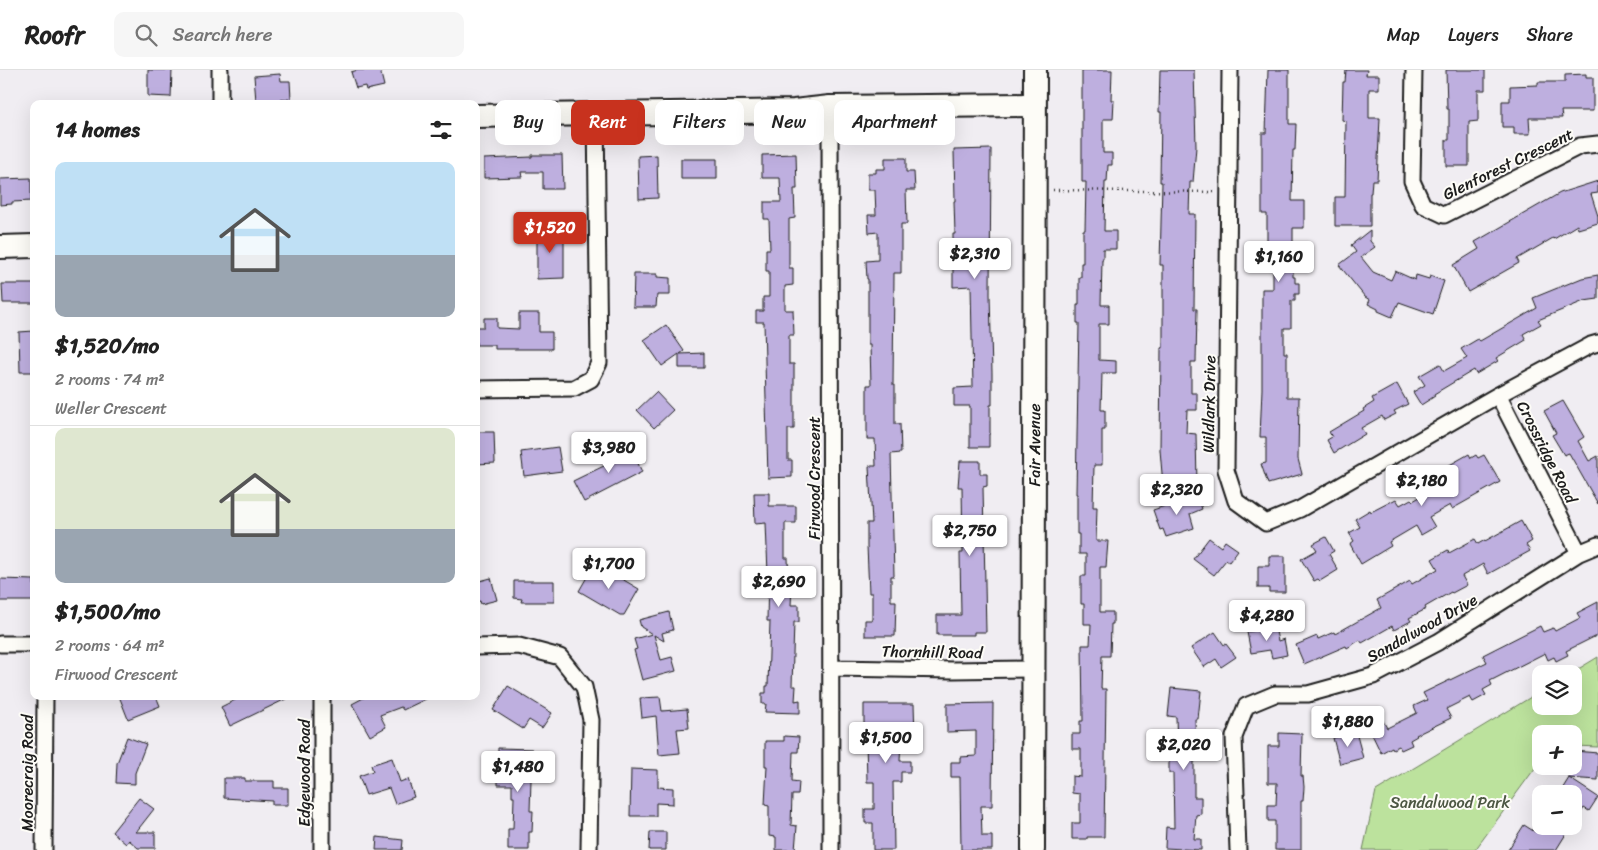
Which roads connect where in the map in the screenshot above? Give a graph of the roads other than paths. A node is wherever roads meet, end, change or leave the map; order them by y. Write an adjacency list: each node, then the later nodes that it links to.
1 (220, 70): 5 (street)
2 (1035, 70): 6 (street, Fair Avenue)
3 (1230, 70): 17 (street, Wildlark Drive)
4 (1414, 70): 11 (street, Glenforest Crescent)
5 (220, 100)
6 (1034, 106): 7 (street); 24 (street, Fair Avenue)
7 (830, 107): 8 (street); 23 (street, Firwood Crescent)
8 (645, 114)
9 (571, 115): 10 (street)
10 (480, 116)
11 (1598, 144)
12 (596, 145): 16 (street)
13 (30, 246): 14 (street)
14 (0, 247)
15 (1598, 343): 17 (street, Wildlark Drive)
16 (480, 389)
17 (1498, 395): 19 (street, Crossridge Road)
18 (1598, 545): 19 (street, Sandalwood Drive)
19 (1579, 553): 32 (street, Sandalwood Drive)
20 (0, 644): 21 (street)
21 (30, 644)
22 (480, 647): 29 (street)
23 (832, 668): 24 (street, Thornhill Road); 30 (street, Firwood Crescent)
24 (1033, 669): 31 (street, Fair Avenue)
25 (45, 700): 27 (street, Moorecraig Road)
26 (322, 700): 28 (street, Edgewood Road)
27 (44, 850)
28 (322, 850)
29 (589, 850)
30 (831, 850)
31 (1033, 850)
32 (1238, 850)

